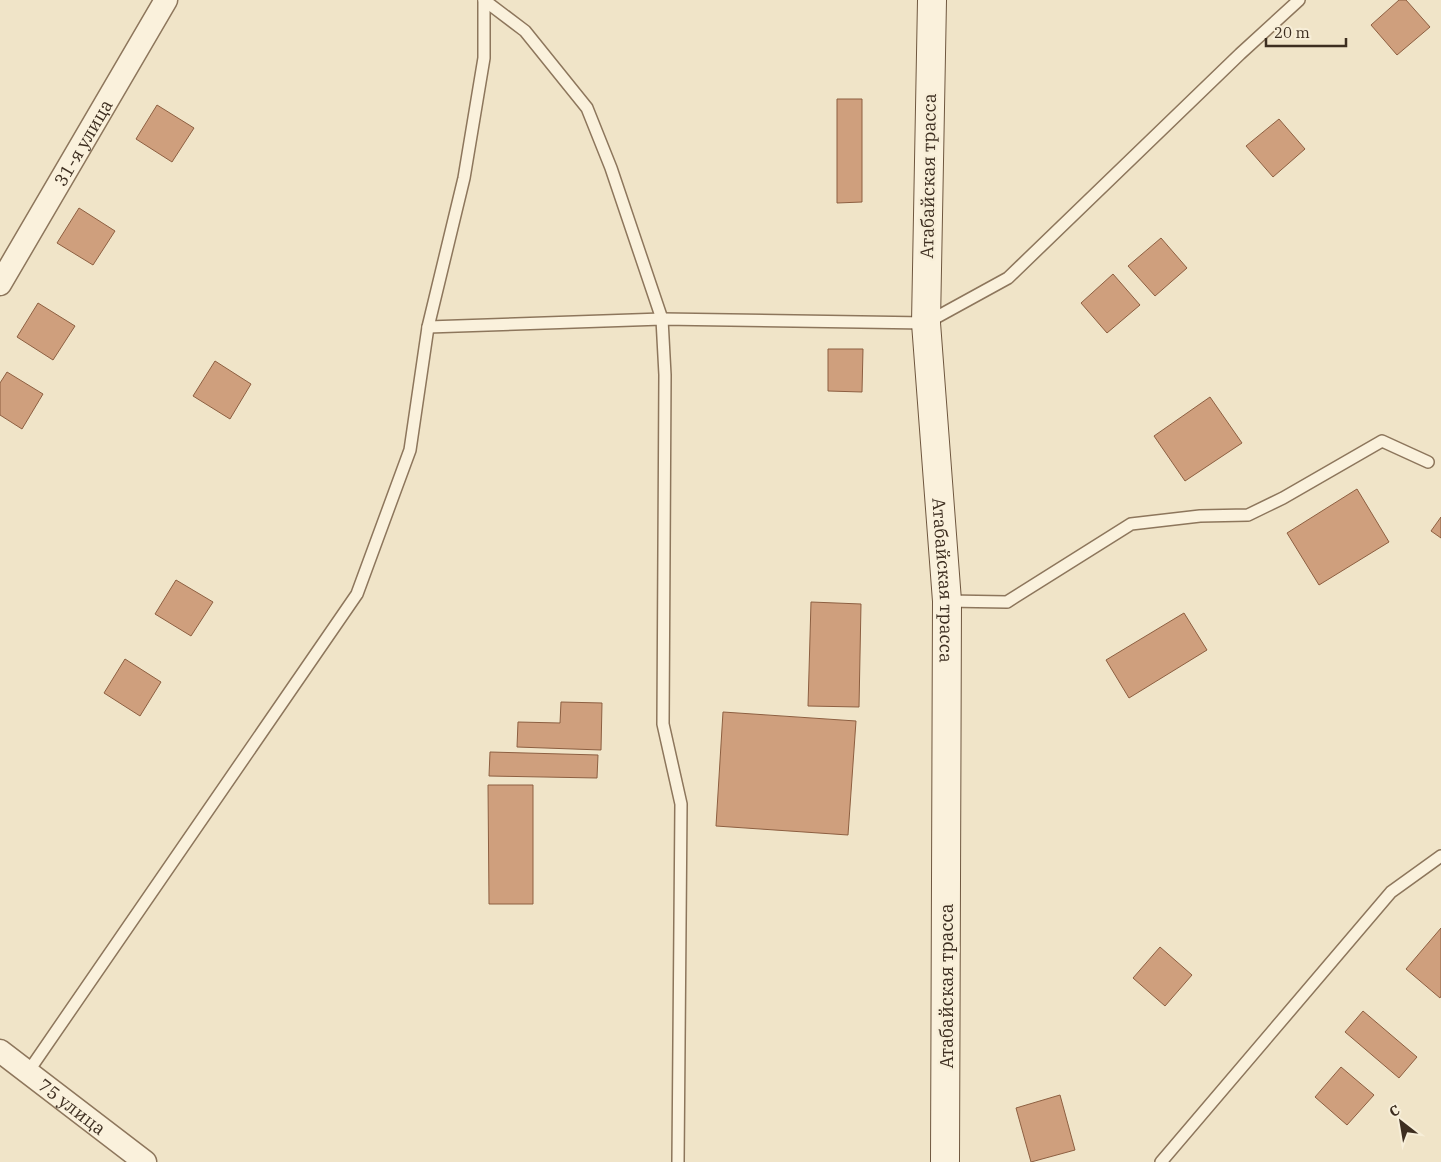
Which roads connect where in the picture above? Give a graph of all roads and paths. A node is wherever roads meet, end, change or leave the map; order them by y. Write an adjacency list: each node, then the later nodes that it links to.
1 (166, 0): 4 (street, 31-я улица)
2 (932, 0): 6 (main road, Атабайская трасса)
3 (1299, 0): 6 (lane)
4 (0, 284)
5 (662, 319): 6 (lane); 7 (lane); 7 (lane); 14 (lane)
6 (926, 323): 9 (main road, Атабайская трасса)
7 (428, 326): 12 (lane)
8 (1428, 462): 9 (lane)
9 (947, 601): 15 (main road, Атабайская трасса)
10 (1441, 856): 16 (lane)
11 (0, 1051): 12 (street, 75 улица)
12 (28, 1072): 13 (street, 75 улица)
13 (145, 1162)
14 (678, 1162)
15 (945, 1162)
16 (1161, 1162)

